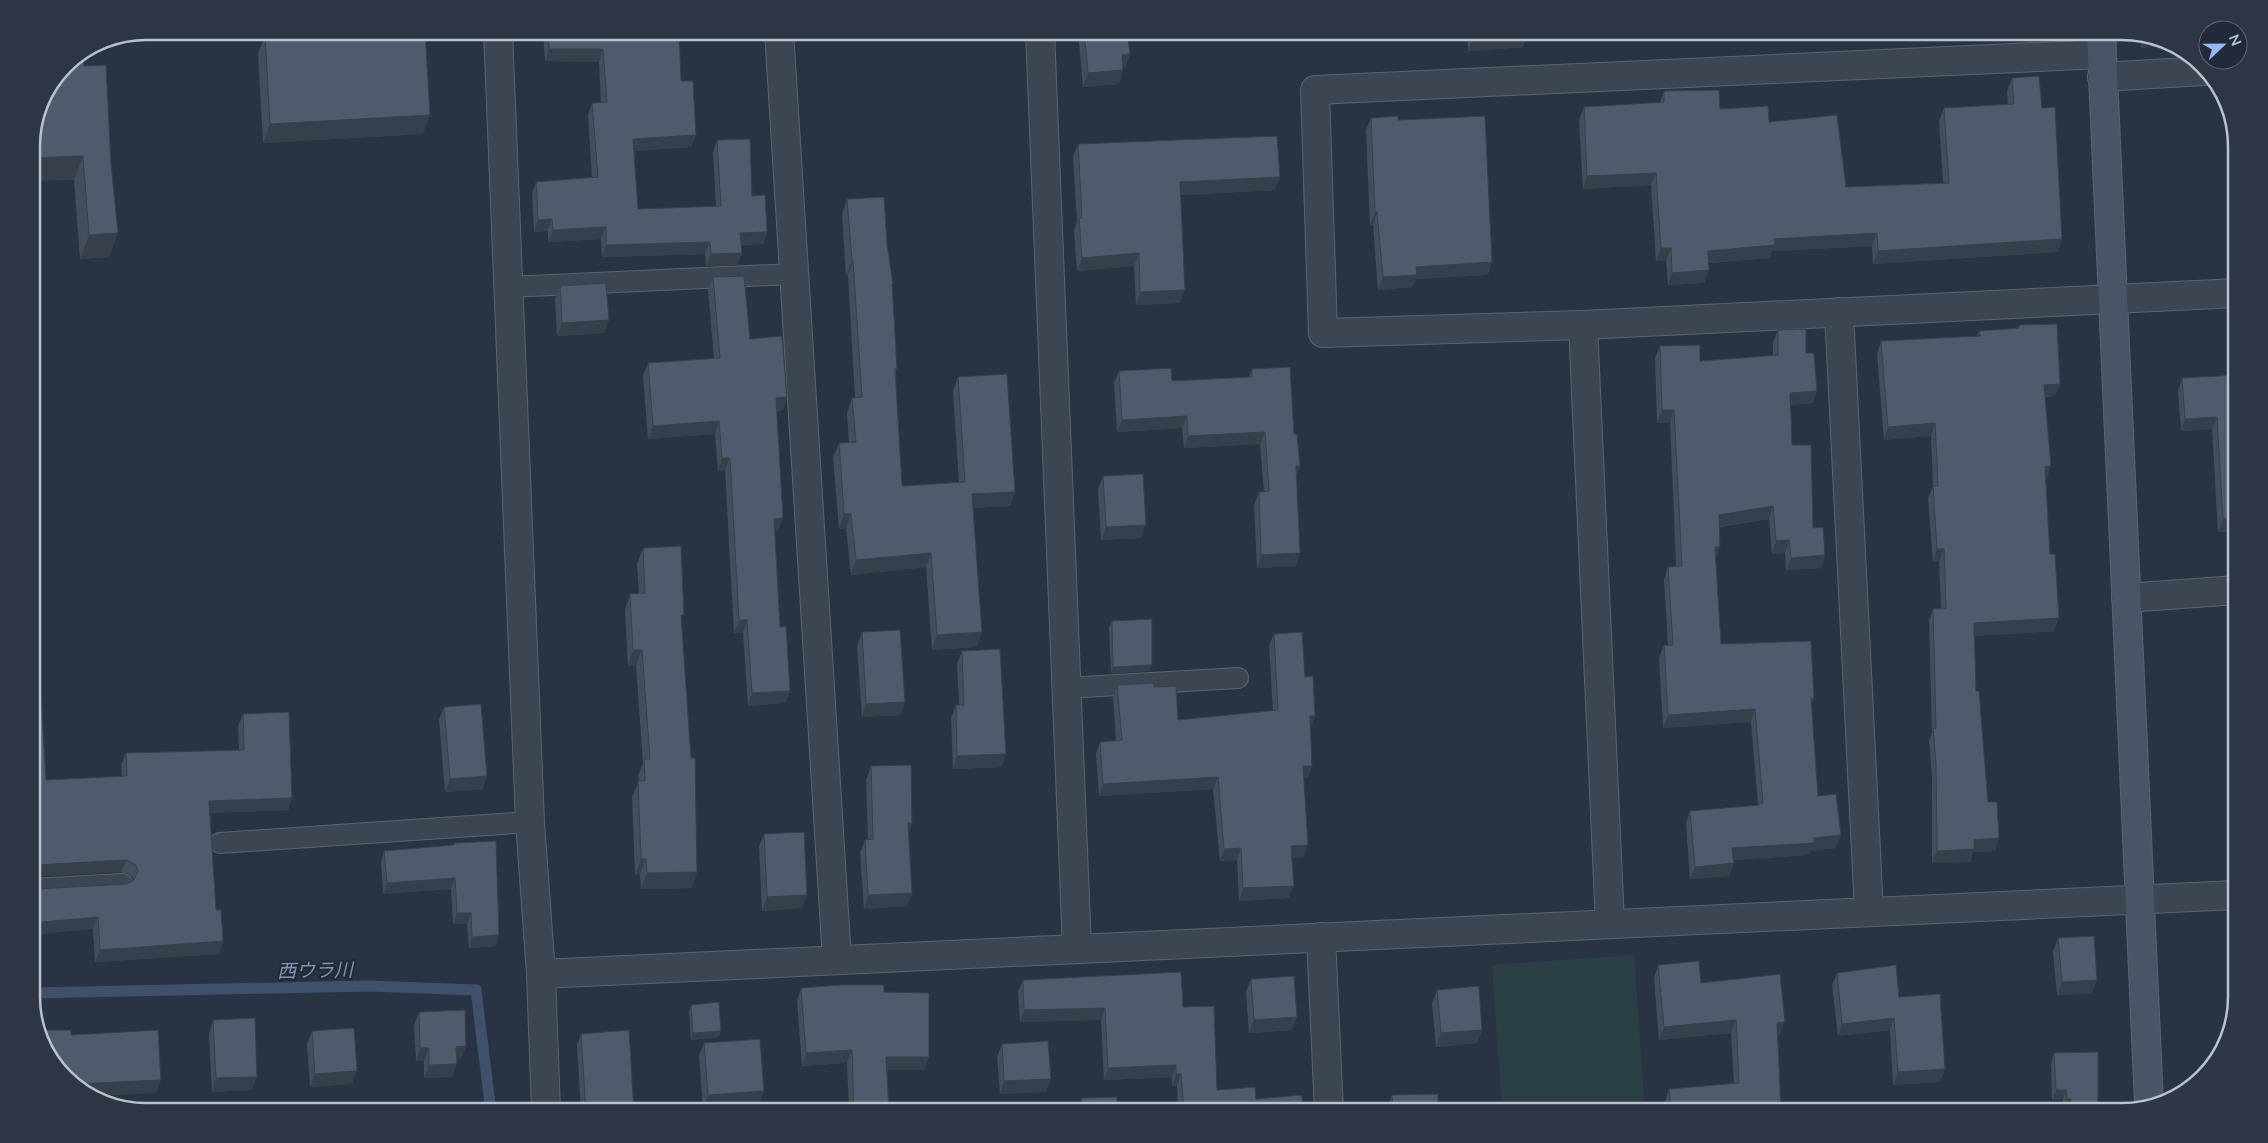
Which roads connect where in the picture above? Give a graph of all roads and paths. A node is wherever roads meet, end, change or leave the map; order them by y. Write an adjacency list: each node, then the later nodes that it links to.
1 (498, 40): 7 (street)
2 (780, 40): 6 (street)
3 (1040, 40): 15 (street)
4 (2102, 54): 5 (street); 9 (street); 11 (street)
5 (2196, 70)
6 (794, 274): 7 (lane); 26 (street)
7 (508, 287): 16 (street)
8 (2228, 292): 9 (street)
9 (2113, 299): 10 (street); 13 (street)
10 (1839, 312): 11 (street); 22 (street)
11 (1583, 325): 23 (street)
12 (2228, 591): 13 (street)
13 (2126, 598): 21 (street)
14 (1238, 678): 15 (lane)
15 (1066, 688): 25 (street)
16 (530, 822): 17 (lane); 27 (street)
17 (220, 843)
18 (122, 884): 19 (lane)
19 (40, 889)
20 (2228, 895): 21 (street)
21 (2140, 900): 22 (street); 28 (street)
22 (1870, 912): 23 (street)
23 (1610, 924): 24 (street)
24 (1321, 938): 25 (street); 30 (street)
25 (1077, 949): 26 (street)
26 (837, 960): 27 (street)
27 (540, 974): 29 (street)
28 (2149, 1099)
29 (546, 1103)
30 (1329, 1103)

